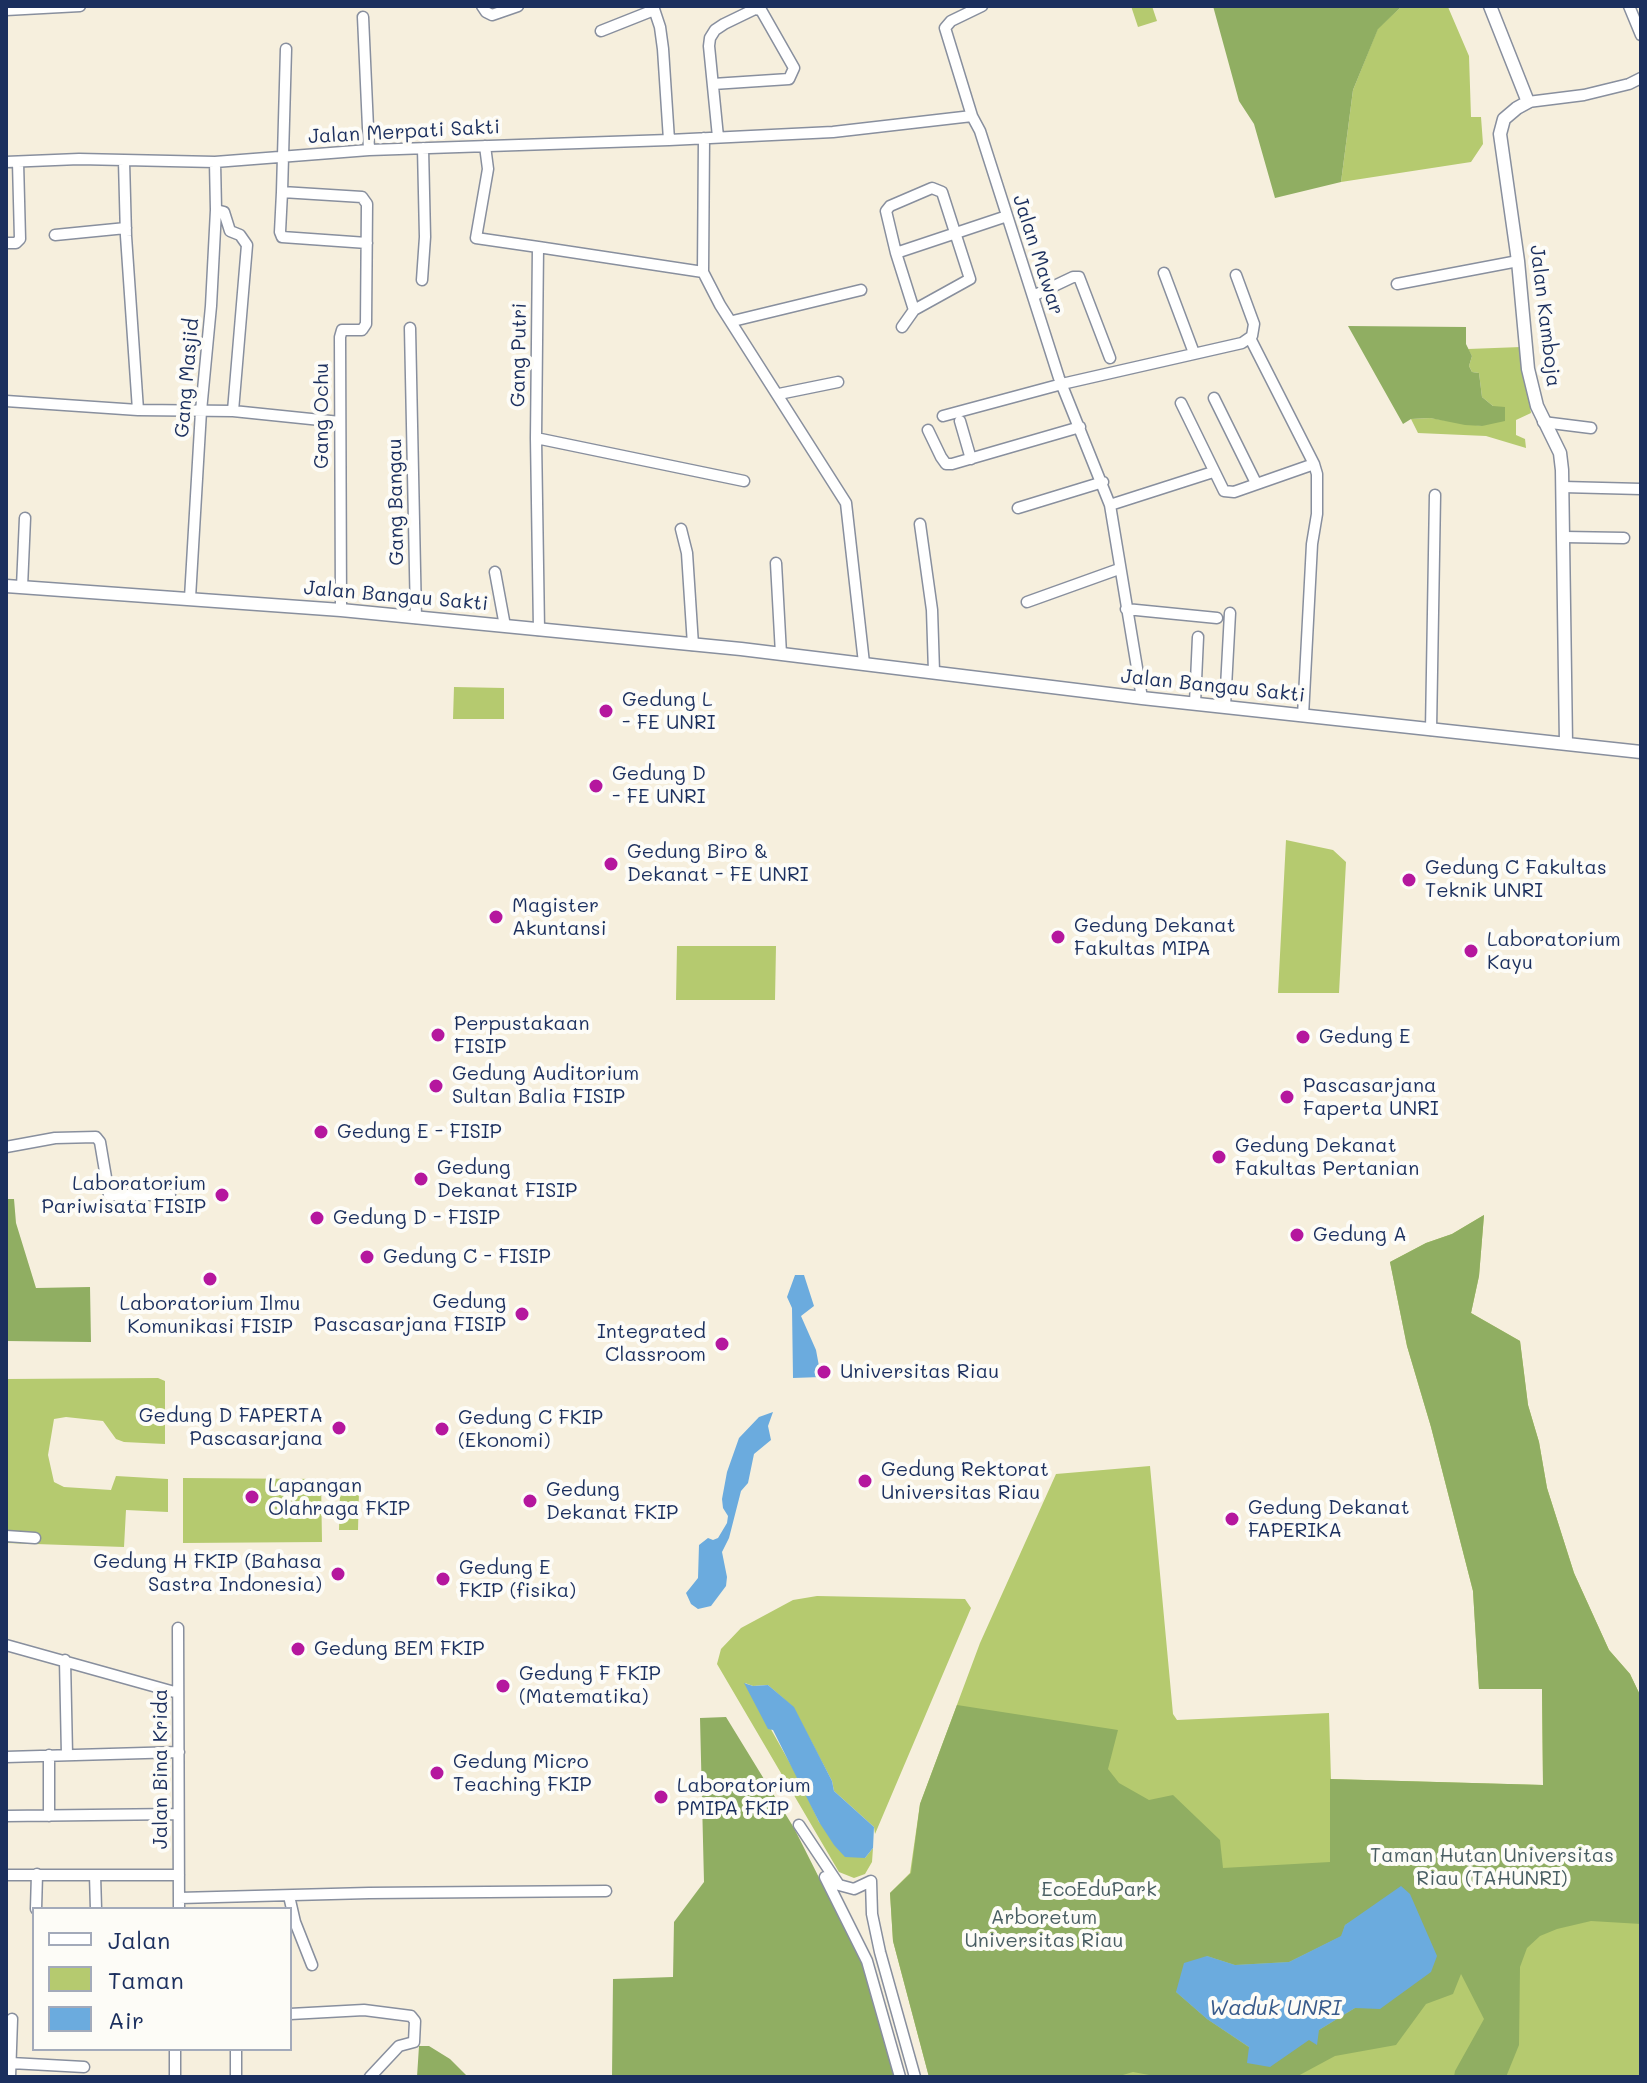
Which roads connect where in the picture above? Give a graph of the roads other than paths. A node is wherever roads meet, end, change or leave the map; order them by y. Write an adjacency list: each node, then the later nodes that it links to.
1 (80, 6): 7 (street)
2 (518, 6): 8 (street)
3 (982, 6): 16 (street, Jalan Mawar)
4 (1490, 6): 15 (street)
5 (1629, 6): 11 (street)
6 (653, 8): 10 (street); 19 (street)
7 (6, 10)
8 (485, 10)
9 (363, 17): 22 (street)
10 (601, 31)
11 (1641, 35)
12 (286, 49): 23 (street)
13 (1641, 78): 15 (street)
14 (713, 84): 14 (street); 17 (street)
15 (1528, 102): 38 (street, Jalan Kamboja)
16 (972, 116): 17 (street); 30 (street, Jalan Mawar)
17 (718, 137): 18 (street)
18 (704, 138): 19 (street); 39 (street)
19 (669, 140): 20 (street, Jalan Merpati Sakti)
20 (485, 146): 21 (street, Jalan Merpati Sakti); 36 (street)
21 (423, 148): 22 (street, Jalan Merpati Sakti); 42 (street)
22 (369, 150): 23 (street, Jalan Merpati Sakti)
23 (284, 157): 27 (street, Jalan Merpati Sakti); 28 (street)
24 (124, 161): 26 (street, Jalan Merpati Sakti); 27 (street, Jalan Merpati Sakti); 31 (street)
25 (6, 162): 26 (street, Jalan Merpati Sakti)
26 (18, 162): 34 (street)
27 (215, 162): 29 (street, Gang Masjid)
28 (282, 192): 35 (street); 35 (street)
29 (216, 210): 60 (street, Gang Masjid); 61 (street)
30 (1007, 216): 32 (street); 45 (street, Jalan Mawar)
31 (126, 228): 33 (street); 59 (street)
32 (957, 232): 37 (street); 37 (street); 46 (street)
33 (55, 235)
34 (6, 243)
35 (367, 243): 64 (street, Gang Ochu)
36 (538, 247): 39 (street); 69 (street, Gang Putri)
37 (896, 253): 46 (street)
38 (1518, 261): 43 (street); 65 (street, Jalan Kamboja)
39 (703, 272): 47 (street)
40 (1164, 273): 51 (street)
41 (1236, 275): 50 (street)
42 (422, 280)
43 (1397, 284)
44 (861, 290): 47 (street)
45 (1033, 296): 52 (street); 54 (street, Jalan Mawar)
46 (914, 310): 48 (street)
47 (733, 321): 55 (street)
48 (902, 327)
49 (410, 328): 96 (street, Gang Bangau)
50 (1250, 338): 51 (street); 71 (street)
51 (1194, 353): 54 (street)
52 (1110, 358)
53 (838, 382): 55 (street)
54 (1062, 384): 62 (street); 66 (street, Jalan Mawar)
55 (779, 394): 103 (street)
56 (1214, 398): 75 (street)
57 (6, 401): 59 (street)
58 (1181, 403): 72 (street)
59 (138, 410): 60 (street)
60 (201, 411): 61 (street); 91 (street, Gang Masjid)
61 (233, 411): 64 (street)
62 (943, 416)
63 (960, 421): 70 (street)
64 (340, 422): 94 (street, Gang Ochu)
65 (1543, 422): 67 (street); 76 (street, Jalan Kamboja)
66 (1080, 427): 70 (street); 74 (street, Jalan Mawar)
67 (1591, 428)
68 (928, 430): 70 (street)
69 (536, 438): 73 (street); 99 (street, Gang Putri)
70 (971, 459)
71 (1314, 464): 75 (street); 108 (street)
72 (1213, 472): 75 (street); 79 (street)
73 (744, 481)
74 (1103, 482): 79 (street, Jalan Mawar); 80 (street)
75 (1256, 483)
76 (1563, 487): 77 (street); 84 (street, Jalan Kamboja)
77 (1641, 489)
78 (1435, 495): 109 (street)
79 (1110, 505): 87 (street, Jalan Mawar)
80 (1018, 508)
81 (25, 518): 90 (street)
82 (920, 524): 104 (street)
83 (681, 529): 101 (street)
84 (1564, 537): 85 (street); 110 (street, Jalan Kamboja)
85 (1624, 538)
86 (776, 563): 102 (street)
87 (1119, 569): 92 (street); 93 (street, Jalan Mawar)
88 (495, 572): 98 (street)
89 (6, 586): 90 (street, Jalan Bangau Sakti)
90 (22, 587): 91 (street, Jalan Bangau Sakti)
91 (190, 598): 94 (street, Jalan Bangau Sakti)
92 (1027, 602)
93 (1126, 609): 97 (street); 105 (street, Jalan Mawar)
94 (341, 610): 96 (street, Jalan Bangau Sakti)
95 (1230, 613): 107 (street)
96 (416, 618): 98 (street, Jalan Bangau Sakti)
97 (1217, 618)
98 (505, 626): 99 (street, Jalan Bangau Sakti)
99 (539, 630): 101 (street, Jalan Bangau Sakti)
100 (1198, 637): 106 (street)
101 (693, 645): 102 (street, Jalan Bangau Sakti)
102 (781, 654): 103 (street, Jalan Bangau Sakti)
103 (864, 663): 104 (street, Jalan Bangau Sakti)
104 (934, 672): 105 (street, Jalan Bangau Sakti)
105 (1142, 698): 106 (street, Jalan Bangau Sakti)
106 (1195, 703): 107 (street, Jalan Bangau Sakti)
107 (1225, 706): 108 (street, Jalan Bangau Sakti)
108 (1303, 716): 109 (street, Jalan Bangau Sakti)
109 (1431, 730): 110 (street, Jalan Bangau Sakti)
110 (1566, 744): 111 (street, Jalan Bangau Sakti)
111 (1641, 752)
112 (6, 1147): 113 (street)
113 (170, 1195)
114 (6, 1536): 115 (street)
115 (35, 1538)
116 (178, 1628): 119 (street, Jalan Bina Krida)
117 (6, 1645): 118 (street)
118 (65, 1660): 119 (street); 122 (street)
119 (178, 1693): 120 (street, Jalan Bina Krida)
120 (179, 1752): 122 (street); 124 (street, Jalan Bina Krida)
121 (49, 1755): 122 (street); 123 (street); 126 (street)
122 (67, 1755)
123 (6, 1757)
124 (178, 1814): 126 (street); 130 (street, Jalan Bina Krida)
125 (6, 1816): 126 (street)
126 (49, 1816)
127 (37, 1874): 128 (street); 129 (street); 134 (street)
128 (6, 1875)
129 (95, 1875): 130 (street); 135 (street)
130 (179, 1875): 133 (street, Jalan Bina Krida)
131 (606, 1891): 132 (street)
132 (289, 1896): 133 (street); 136 (street)
133 (179, 1904)
134 (36, 1907)
135 (96, 1907)
136 (292, 1907)
137 (292, 1909): 138 (street)
138 (312, 1965)
139 (292, 2014): 149 (street)
140 (12, 2019): 143 (street)
141 (175, 2051): 147 (street)
142 (236, 2051): 148 (street)
143 (11, 2063): 145 (street); 146 (street)
144 (84, 2067): 145 (street)
145 (44, 2072)
146 (10, 2077)
147 (175, 2077)
148 (236, 2077)
149 (370, 2077)
150 (900, 2077): 151 (street)
151 (915, 2077)

